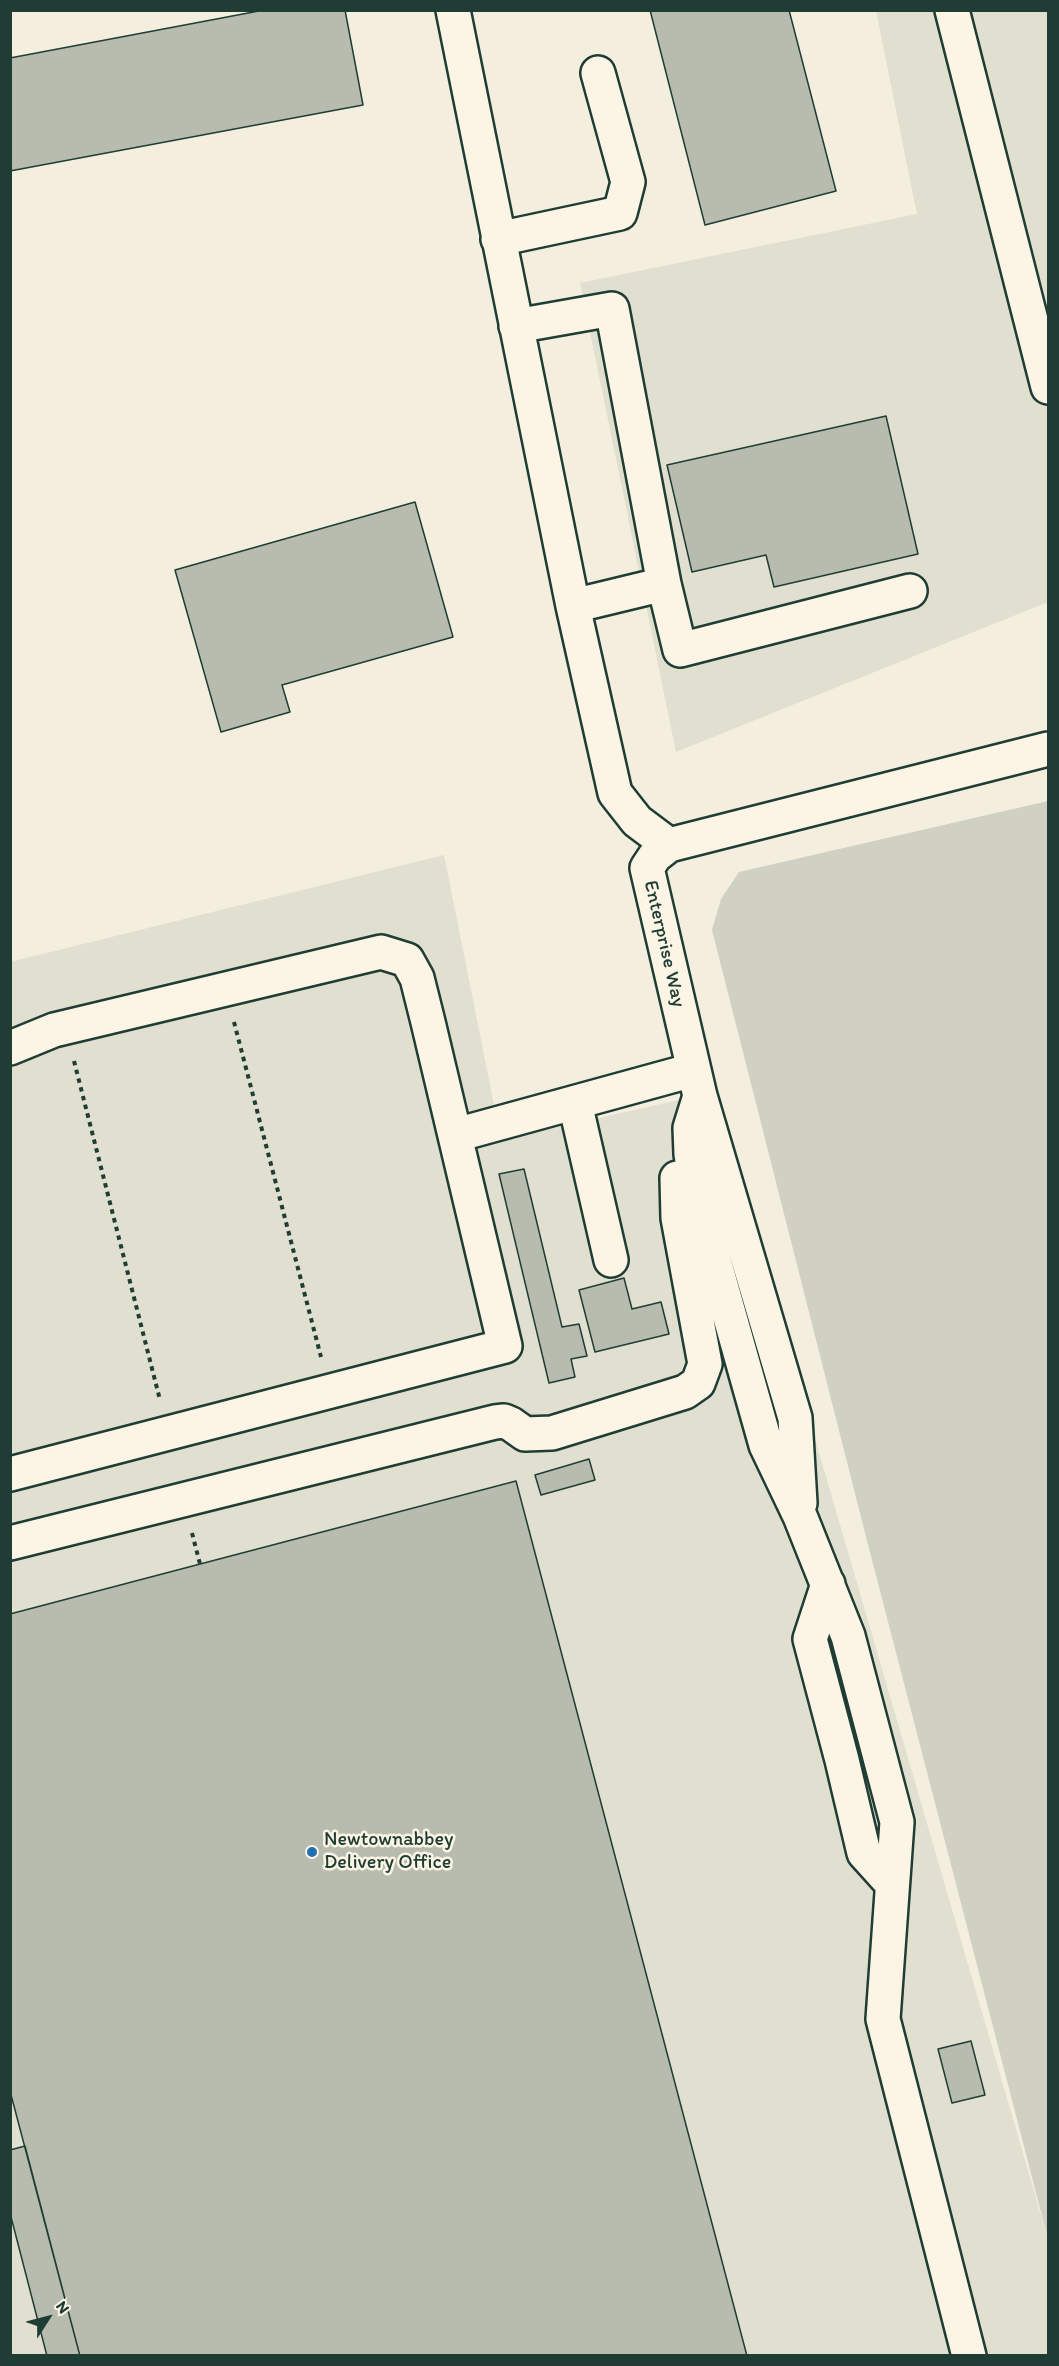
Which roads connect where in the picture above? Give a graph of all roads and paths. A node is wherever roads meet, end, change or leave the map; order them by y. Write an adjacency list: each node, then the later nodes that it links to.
1 (453, 10): 4 (street)
2 (952, 10): 6 (street)
3 (598, 73): 4 (street)
4 (498, 239): 5 (street)
5 (516, 326): 8 (street); 10 (street)
6 (1042, 337): 7 (street)
7 (1048, 387)
8 (664, 584): 9 (street); 10 (street)
9 (910, 591)
10 (573, 606): 12 (street)
11 (1048, 749): 12 (street)
12 (669, 845): 16 (street, Enterprise Way)
13 (226, 989): 14 (street); 19 (street); 21 (path)
14 (65, 1027): 15 (street); 22 (path)
15 (10, 1048)
16 (696, 1083): 17 (street); 18 (street); 25 (street, Enterprise Way)
17 (575, 1102): 19 (street); 20 (street)
18 (690, 1128): 24 (street); 25 (street)
19 (456, 1135): 21 (street)
20 (611, 1260)
21 (330, 1392): 22 (street)
22 (168, 1434): 23 (street)
23 (10, 1474)
24 (185, 1501): 26 (street); 27 (path)
25 (800, 1516): 28 (street)
26 (10, 1543)
27 (200, 1564)
28 (828, 1584): 29 (street); 29 (street)
29 (892, 1884): 30 (street)
30 (969, 2355)

